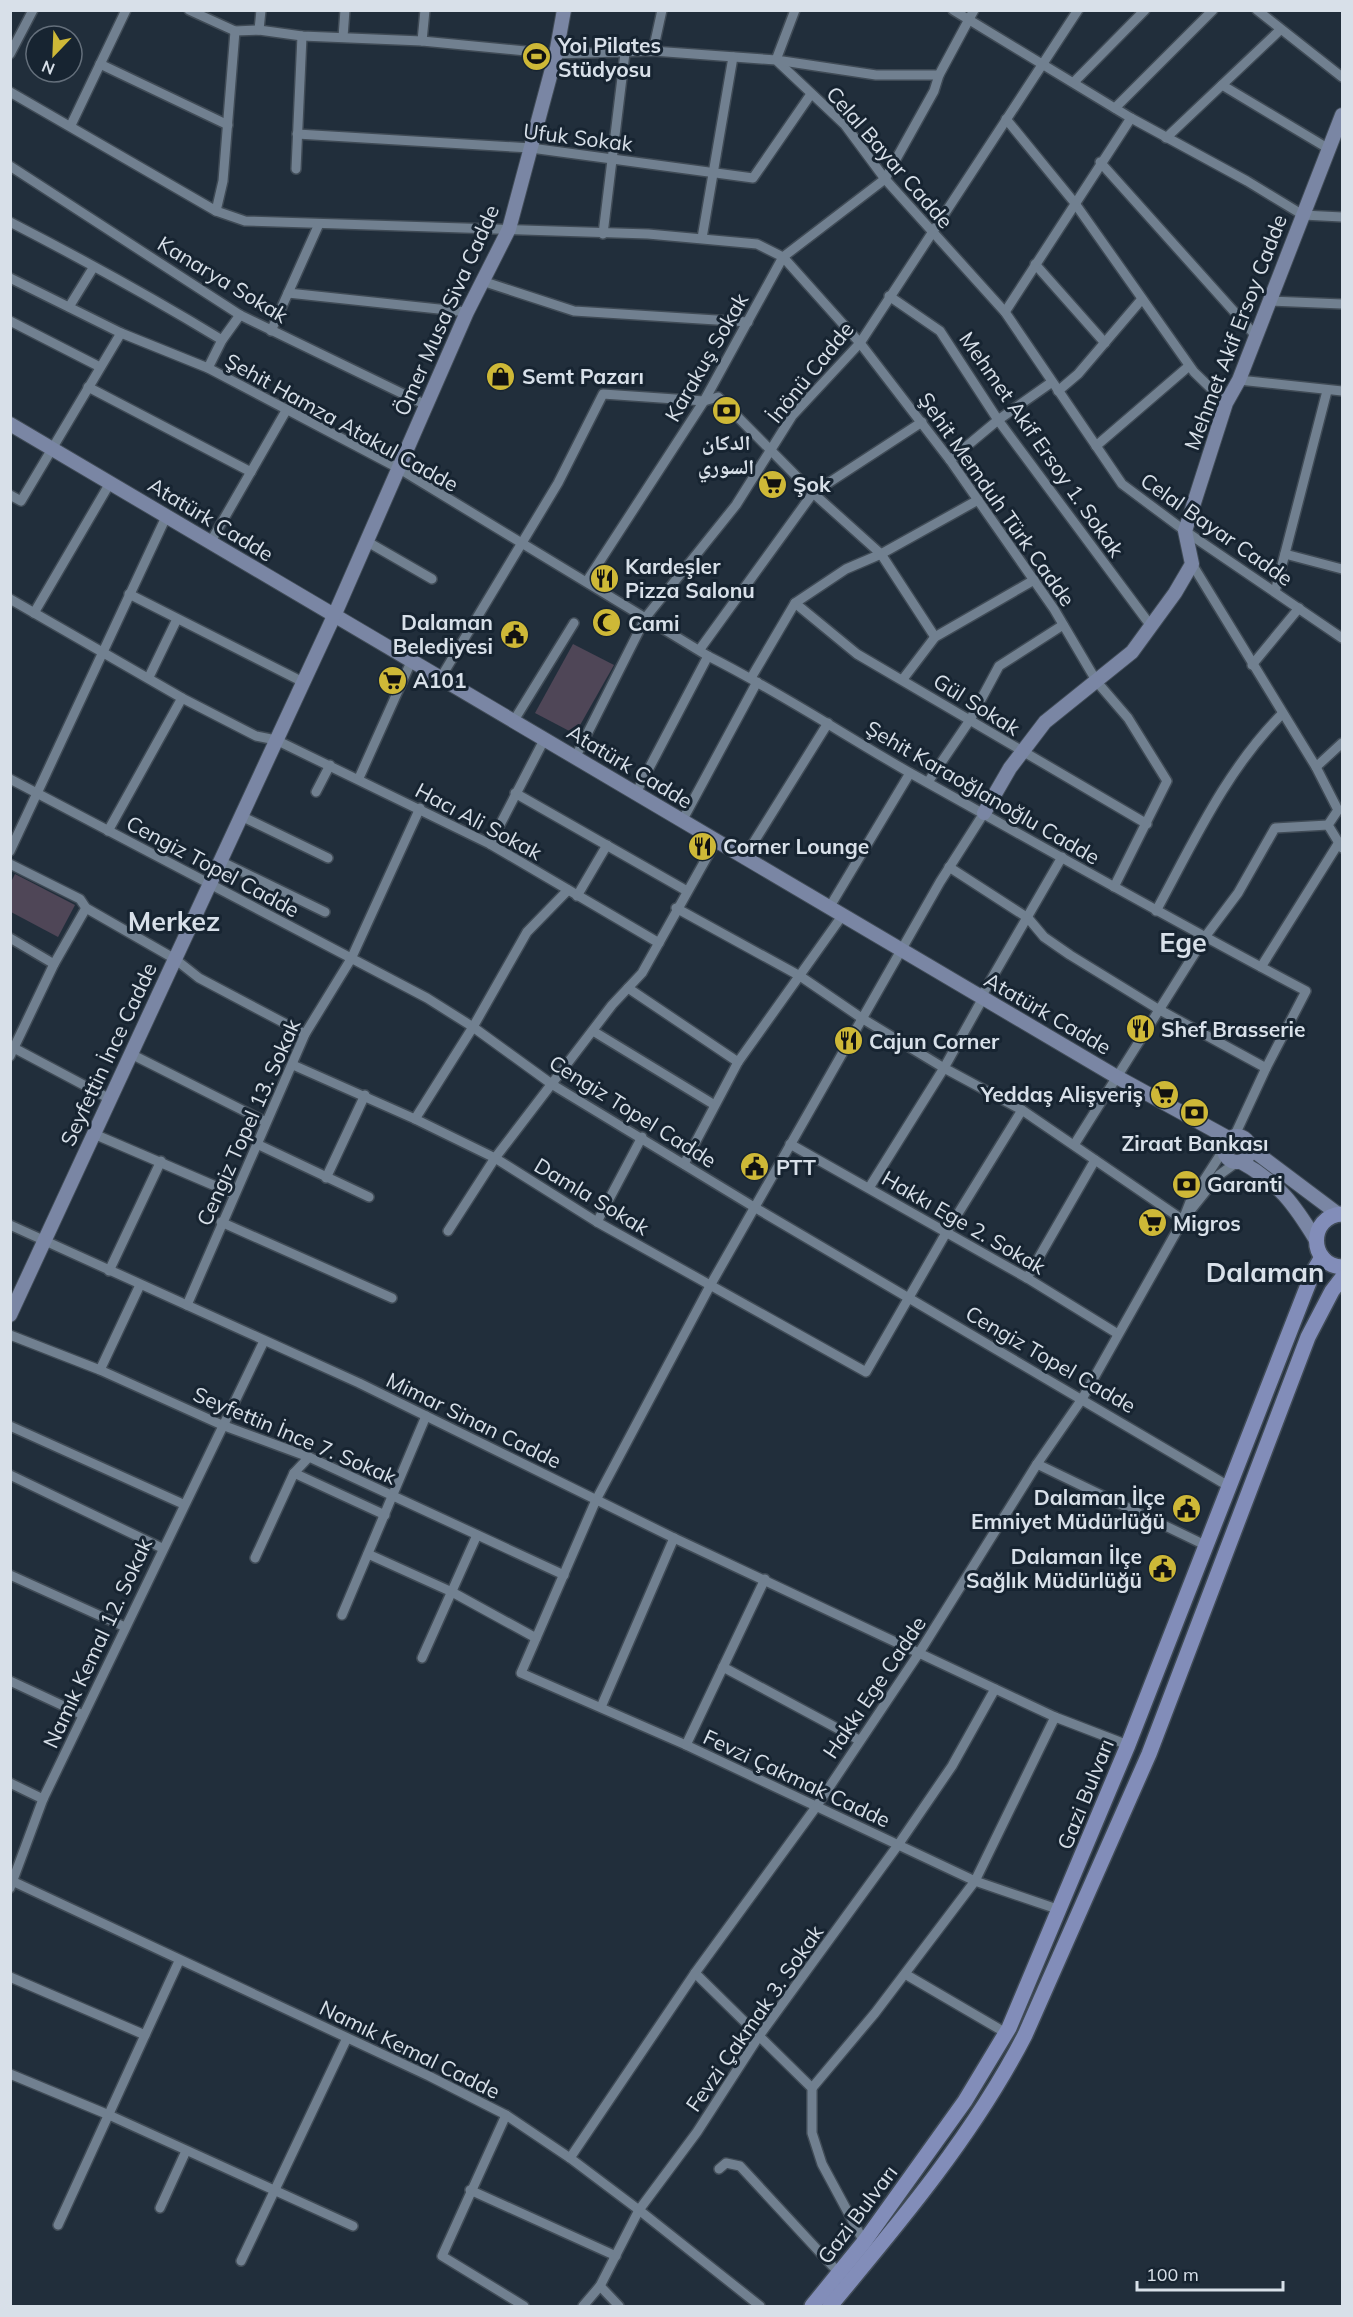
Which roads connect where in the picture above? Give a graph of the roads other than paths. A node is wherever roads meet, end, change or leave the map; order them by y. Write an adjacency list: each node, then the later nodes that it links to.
1 (33, 10): 25 (street)
2 (126, 10): 30 (street)
3 (189, 10): 19 (street)
4 (261, 10): 17 (street)
5 (345, 10): 21 (street)
6 (425, 10): 22 (street)
7 (564, 10): 26 (main road, Ömer Musa Siva Cadde)
8 (662, 10): 23 (street)
9 (795, 10): 28 (street)
10 (953, 10): 16 (street)
11 (974, 10): 16 (street)
12 (1078, 10): 29 (street, İnönü Cadde)
13 (1145, 10): 33 (street)
14 (1213, 10): 37 (street)
15 (1257, 10): 18 (street)
16 (968, 21): 29 (street); 31 (street)
17 (259, 30): 19 (street); 20 (street)
18 (1280, 30): 32 (street); 34 (street)
19 (236, 31): 42 (street)
20 (302, 36): 21 (street); 43 (street)
21 (343, 37): 22 (street)
22 (422, 41): 26 (street)
23 (653, 51): 24 (street); 27 (street)
24 (625, 53): 26 (street); 47 (street)
25 (10, 54)
26 (556, 54): 46 (main road, Ömer Musa Siva Cadde)
27 (733, 57): 28 (street); 51 (street)
28 (776, 60): 31 (street); 36 (street, Celal Bayar Cadde)
29 (1043, 63): 33 (street); 40 (street, İnönü Cadde)
30 (100, 64): 41 (street); 42 (street)
31 (939, 75): 52 (street)
32 (1342, 77)
33 (1074, 82): 37 (street)
34 (1222, 85): 44 (street); 45 (street)
35 (10, 92): 41 (street)
36 (811, 94): 51 (street, Ufuk Sokak); 52 (street, Celal Bayar Cadde)
37 (1115, 108): 39 (street)
38 (1342, 115): 45 (main road, Mehmet Akif Ersoy Cadde)
39 (1131, 118): 44 (street); 48 (street)
40 (1006, 119): 53 (street); 60 (street, İnönü Cadde)
41 (71, 125): 54 (street)
42 (228, 125): 54 (street)
43 (297, 134): 46 (street, Ufuk Sokak); 50 (street)
44 (1166, 138): 55 (street)
45 (1335, 141): 55 (main road, Mehmet Akif Ersoy Cadde)
46 (531, 148): 47 (street, Ufuk Sokak); 59 (main road, Ömer Musa Siva Cadde)
47 (612, 158): 51 (street, Ufuk Sokak); 61 (street)
48 (1100, 162): 53 (street); 81 (street)
49 (10, 166): 76 (street, Kanarya Sokak)
50 (296, 169)
51 (714, 172): 62 (street)
52 (885, 179): 60 (street, Celal Bayar Cadde); 63 (street, Karakuş Sokak)
53 (1074, 202): 64 (street); 70 (street)
54 (216, 212): 58 (street)
55 (1303, 215): 56 (street); 71 (main road, Mehmet Akif Ersoy Cadde)
56 (1342, 217)
57 (10, 222): 65 (street)
58 (319, 224): 59 (street); 68 (street)
59 (509, 229): 61 (street); 67 (main road, Ömer Musa Siva Cadde)
60 (931, 231): 69 (street, İnönü Cadde); 75 (street, Celal Bayar Cadde)
61 (603, 234): 62 (street)
62 (702, 238): 63 (street)
63 (783, 257): 78 (street, Karakuş Sokak); 83 (street, Şehit Memduh Türk Cadde)
64 (1035, 264): 75 (street); 84 (street)
65 (93, 268): 73 (street); 82 (street)
66 (10, 278): 73 (street, Şehit Hamza Atakul Cadde)
67 (482, 281): 74 (main road, Ömer Musa Siva Cadde); 78 (street)
68 (288, 293): 74 (street); 79 (street)
69 (889, 296): 83 (street, İnönü Cadde); 98 (street, Mehmet Akif Ersoy 1. Sokak)
70 (1142, 299): 84 (street); 85 (street)
71 (1270, 301): 72 (street); 81 (main road, Mehmet Akif Ersoy Cadde)
72 (1342, 304)
73 (69, 307): 80 (street, Şehit Hamza Atakul Cadde)
74 (467, 312): 96 (main road, Ömer Musa Siva Cadde)
75 (1005, 312): 89 (street, Celal Bayar Cadde)
76 (240, 315): 79 (street, Kanarya Sokak); 82 (street)
77 (10, 321): 86 (street)
78 (748, 322): 94 (street, Karakuş Sokak)
79 (271, 330): 96 (street, Kanarya Sokak)
80 (121, 333): 86 (street); 87 (street, Şehit Hamza Atakul Cadde)
81 (1256, 336): 88 (main road, Mehmet Akif Ersoy Cadde)
82 (222, 340): 87 (street)
83 (860, 343): 99 (street, Şehit Memduh Türk Cadde); 103 (street, İnönü Cadde)
84 (1105, 343): 91 (street)
85 (1189, 366): 95 (street); 101 (street)
86 (100, 367): 90 (street)
87 (208, 368): 97 (street, Şehit Hamza Atakul Cadde)
88 (1239, 380): 92 (street); 95 (main road, Mehmet Akif Ersoy Cadde)
89 (1052, 382): 91 (street, Celal Bayar Cadde); 98 (street)
90 (88, 387): 102 (street); 106 (street)
91 (1058, 391): 101 (street, Celal Bayar Cadde)
92 (1327, 391): 93 (street); 117 (street)
93 (1342, 391)
94 (704, 401): 103 (street); 115 (street); 122 (street, Karakuş Sokak)
95 (1226, 403): 112 (main road, Mehmet Akif Ersoy Cadde)
96 (426, 405): 105 (main road, Ömer Musa Siva Cadde)
97 (288, 410): 105 (street, Şehit Hamza Atakul Cadde); 106 (street)
98 (998, 420): 104 (street); 134 (street, Mehmet Akif Ersoy 1. Sokak)
99 (922, 422): 104 (street, Şehit Memduh Türk Cadde); 108 (street)
100 (10, 424): 102 (main road, Atatürk Cadde)
101 (1096, 446): 112 (street, Celal Bayar Cadde)
102 (53, 450): 107 (main road, Atatürk Cadde); 109 (street)
103 (771, 451): 108 (street); 130 (street, İnönü Cadde)
104 (950, 460): 110 (street, Şehit Memduh Türk Cadde)
105 (398, 468): 113 (main road, Ömer Musa Siva Cadde); 115 (street, Şehit Hamza Atakul Cadde)
106 (251, 472): 114 (street)
107 (110, 483): 111 (main road, Atatürk Cadde); 128 (street)
108 (813, 493): 116 (street); 137 (street)
109 (10, 495)
110 (978, 500): 116 (street); 121 (street, Şehit Memduh Türk Cadde)
111 (166, 517): 114 (main road, Atatürk Cadde); 124 (street)
112 (1185, 531): 118 (main road, Mehmet Akif Ersoy Cadde); 123 (street, Celal Bayar Cadde)
113 (366, 541): 120 (street); 129 (main road, Ömer Musa Siva Cadde)
114 (210, 543): 129 (main road, Atatürk Cadde)
115 (523, 543): 122 (street, Şehit Hamza Atakul Cadde); 143 (street)
116 (881, 554): 126 (street); 135 (street)
117 (1285, 554): 119 (street); 123 (street)
118 (1191, 564): 134 (main road); 141 (street)
119 (1342, 568)
120 (432, 579)
121 (1034, 580): 133 (street, Şehit Memduh Türk Cadde); 135 (street)
122 (587, 581): 130 (street, Şehit Hamza Atakul Cadde)
123 (1275, 592): 127 (street, Celal Bayar Cadde)
124 (129, 594): 131 (street); 138 (street)
125 (10, 599): 128 (street, Hacı Ali Sokak)
126 (795, 603): 144 (street, Gül Sokak); 145 (street)
127 (1299, 608): 136 (street, Celal Bayar Cadde); 141 (street)
128 (34, 613): 138 (street, Hacı Ali Sokak)
129 (334, 616): 140 (main road, Atatürk Cadde); 146 (main road, Seyfettin İnce Cadde)
130 (646, 618): 137 (street, Şehit Karaoğlanoğlu Cadde); 157 (street, İnönü Cadde)
131 (177, 619): 142 (street); 146 (street)
132 (574, 623): 151 (street)
133 (1063, 625): 147 (street, Şehit Memduh Türk Cadde); 150 (street)
134 (1151, 626): 147 (main road)
135 (935, 638): 144 (street)
136 (1342, 638)
137 (700, 649): 139 (street, Şehit Karaoğlanoğlu Cadde)
138 (102, 652): 142 (street, Hacı Ali Sokak); 165 (street)
139 (708, 656): 145 (street, Şehit Karaoğlanoğlu Cadde); 167 (street)
140 (411, 662): 143 (main road, Atatürk Cadde); 161 (street)
141 (1252, 664): 149 (street)
142 (149, 677): 148 (street, Hacı Ali Sokak)
143 (440, 679): 151 (main road, Atatürk Cadde)
144 (903, 679): 150 (street, Gül Sokak)
145 (754, 680): 152 (street, Şehit Karaoğlanoğlu Cadde); 171 (street)
146 (303, 682): 153 (main road, Seyfettin İnce Cadde)
147 (1097, 682): 156 (main road); 172 (street, Şehit Memduh Türk Cadde)
148 (182, 698): 153 (street, Hacı Ali Sokak); 174 (street)
149 (1282, 714): 159 (street); 194 (street)
150 (970, 720): 156 (street, Gül Sokak); 163 (street)
151 (513, 722): 154 (main road, Atatürk Cadde)
152 (828, 723): 160 (street, Şehit Karaoğlanoğlu Cadde); 182 (street)
153 (276, 740): 158 (street, Hacı Ali Sokak); 170 (main road, Seyfettin İnce Cadde)
154 (544, 740): 157 (main road, Atatürk Cadde); 166 (street)
155 (1342, 743): 159 (street)
156 (1022, 753): 169 (main road); 172 (street, Gül Sokak)
157 (575, 758): 167 (main road, Atatürk Cadde)
158 (330, 765): 161 (street, Hacı Ali Sokak); 164 (street)
159 (1316, 767): 173 (street)
160 (910, 773): 163 (street, Şehit Karaoğlanoğlu Cadde); 193 (street)
161 (359, 778): 168 (street, Hacı Ali Sokak)
162 (10, 779): 165 (street, Cengiz Topel Cadde)
163 (928, 783): 169 (street, Şehit Karaoğlanoğlu Cadde)
164 (316, 792)
165 (39, 793): 174 (street, Cengiz Topel Cadde); 179 (street)
166 (515, 793): 176 (street); 177 (street)
167 (636, 793): 171 (main road, Atatürk Cadde)
168 (420, 808): 176 (street, Hacı Ali Sokak); 203 (street, Cengiz Topel 13. Sokak)
169 (984, 813): 180 (street, Şehit Karaoğlanoğlu Cadde); 185 (street)
170 (241, 816): 181 (street); 183 (main road, Seyfettin İnce Cadde)
171 (682, 821): 175 (main road, Atatürk Cadde)
172 (1147, 824): 187 (street)
173 (1328, 825): 178 (street); 198 (street)
174 (108, 831): 186 (street, Cengiz Topel Cadde)
175 (716, 841): 182 (main road, Atatürk Cadde); 189 (street)
176 (490, 844): 188 (street, Hacı Ali Sokak)
177 (607, 845): 189 (street); 190 (street)
178 (1340, 846): 205 (street)
179 (10, 851)
180 (1062, 857): 187 (street, Şehit Karaoğlanoğlu Cadde); 197 (street)
181 (328, 858)
182 (744, 858): 193 (main road, Atatürk Cadde)
183 (220, 861): 186 (main road, Seyfettin İnce Cadde); 195 (street)
184 (10, 864): 191 (street)
185 (949, 867): 197 (street); 201 (street)
186 (210, 883): 202 (main road, Seyfettin İnce Cadde); 203 (street, Cengiz Topel Cadde)
187 (1114, 887): 194 (street, Şehit Karaoğlanoğlu Cadde)
188 (568, 890): 190 (street, Hacı Ali Sokak); 212 (street)
189 (687, 891): 192 (street)
190 (578, 896): 200 (street, Hacı Ali Sokak)
191 (86, 908): 202 (street); 204 (street)
192 (676, 908): 200 (street); 206 (street)
193 (829, 908): 196 (main road, Atatürk Cadde)
194 (1156, 911): 198 (street, Şehit Karaoğlanoğlu Cadde)
195 (325, 912)
196 (842, 916): 201 (main road, Atatürk Cadde); 206 (street)
197 (1028, 918): 209 (street); 210 (street)
198 (1204, 936): 205 (street, Şehit Karaoğlanoğlu Cadde); 210 (street)
199 (10, 938): 204 (street)
200 (659, 943): 207 (street)
201 (902, 951): 209 (main road, Atatürk Cadde); 211 (street)
202 (175, 959): 214 (street); 216 (main road, Seyfettin İnce Cadde)
203 (351, 959): 212 (street, Cengiz Topel Cadde); 214 (street, Cengiz Topel 13. Sokak)
204 (54, 964): 215 (street)
205 (1262, 967): 208 (street, Şehit Karaoğlanoğlu Cadde)
206 (800, 976): 211 (street); 217 (street)
207 (628, 988): 213 (street); 217 (street)
208 (1306, 991): 220 (street, Hakkı Ege Cadde)
209 (982, 998): 219 (street); 221 (main road, Atatürk Cadde)
210 (1158, 1009): 220 (street); 221 (street)
211 (863, 1019): 219 (street); 232 (street)
212 (473, 1027): 222 (street, Cengiz Topel Cadde); 227 (street)
213 (592, 1032): 222 (street); 225 (street)
214 (305, 1034): 218 (street, Cengiz Topel 13. Sokak)
215 (12, 1052): 224 (street)
216 (131, 1054): 224 (main road, Seyfettin İnce Cadde); 228 (street)
217 (738, 1062): 225 (street)
218 (293, 1065): 223 (street, Damla Sokak); 228 (street, Cengiz Topel 13. Sokak)
219 (944, 1068): 226 (street); 242 (street)
220 (1266, 1068): 231 (street, Hakkı Ege Cadde)
221 (1117, 1077): 231 (main road, Atatürk Cadde); 234 (street)
222 (553, 1085): 230 (street, Cengiz Topel Cadde); 236 (street)
223 (365, 1095): 227 (street, Damla Sokak); 241 (street)
224 (110, 1099): 229 (main road, Seyfettin İnce Cadde)
225 (714, 1104): 240 (street)
226 (1022, 1110): 234 (street); 252 (street)
227 (415, 1119): 236 (street, Damla Sokak)
228 (266, 1122): 233 (street, Cengiz Topel 13. Sokak)
229 (94, 1134): 238 (street); 254 (main road, Seyfettin İnce Cadde)
230 (642, 1137): 240 (street, Cengiz Topel Cadde); 249 (street)
231 (1230, 1142): 235 (main road); 239 (main road); 247 (street, Hakkı Ege Cadde)
232 (789, 1144): 242 (street, Hakkı Ege 2. Sokak); 245 (street)
233 (259, 1145): 241 (street); 243 (street, Cengiz Topel 13. Sokak)
234 (1074, 1145): 237 (street)
235 (1250, 1148): 239 (main road); 246 (main road)
236 (495, 1158): 249 (street, Damla Sokak); 251 (street)
237 (1095, 1160): 247 (street); 258 (street)
238 (161, 1161): 243 (street); 257 (street)
239 (1239, 1162): 247 (street, Hakkı Ege Cadde); 253 (main road)
240 (684, 1164): 245 (street, Cengiz Topel Cadde)
241 (326, 1178): 244 (street)
242 (869, 1188): 252 (street, Hakkı Ege 2. Sokak)
243 (234, 1194): 248 (street, Cengiz Topel 13. Sokak)
244 (369, 1197)
245 (754, 1207): 260 (street); 262 (street, Cengiz Topel Cadde)
246 (1340, 1214): 253 (main road)
247 (1183, 1220): 266 (street, Hakkı Ege Cadde)
248 (221, 1222): 263 (street); 264 (street, Cengiz Topel 13. Sokak)
249 (597, 1222): 260 (street, Damla Sokak)
250 (10, 1225): 254 (street, Mimar Sinan Cadde)
251 (448, 1231)
252 (946, 1233): 258 (street, Hakkı Ege 2. Sokak); 262 (street)
253 (1316, 1240): 255 (main road)
254 (44, 1241): 257 (street, Mimar Sinan Cadde); 265 (main road, Seyfettin İnce Cadde)
255 (1322, 1257): 256 (main road); 278 (main road, Gazi Bulvarı)
256 (1342, 1267)
257 (109, 1271): 261 (street, Mimar Sinan Cadde)
258 (1027, 1278): 266 (street, Hakkı Ege 2. Sokak)
259 (1342, 1278): 345 (main road, Gazi Bulvarı)
260 (711, 1284): 262 (street, Damla Sokak); 280 (street)
261 (140, 1285): 264 (street, Mimar Sinan Cadde); 269 (street)
262 (909, 1297): 270 (street, Cengiz Topel Cadde)
263 (392, 1298)
264 (187, 1305): 268 (street, Mimar Sinan Cadde)
265 (10, 1315)
266 (1119, 1334): 270 (street, Hakkı Ege Cadde)
267 (10, 1335): 269 (street, Seyfettin İnce 7. Sokak)
268 (264, 1341): 271 (street, Mimar Sinan Cadde); 272 (street, Namık Kemal 12. Sokak)
269 (100, 1370): 272 (street, Seyfettin İnce 7. Sokak)
270 (1082, 1399): 275 (street, Hakkı Ege Cadde); 278 (street, Cengiz Topel Cadde)
271 (426, 1416): 279 (street); 280 (street, Mimar Sinan Cadde)
272 (222, 1425): 274 (street, Seyfettin İnce 7. Sokak); 281 (street, Namık Kemal 12. Sokak)
273 (10, 1426): 281 (street)
274 (309, 1457): 276 (street); 279 (street, Seyfettin İnce 7. Sokak)
275 (1037, 1464): 285 (street); 296 (street, Hakkı Ege Cadde)
276 (294, 1473): 282 (street); 288 (street)
277 (10, 1475): 286 (street)
278 (1230, 1487): 285 (main road, Gazi Bulvarı)
279 (393, 1496): 282 (street); 283 (street, Seyfettin İnce 7. Sokak)
280 (596, 1500): 284 (street, Mimar Sinan Cadde); 290 (street)
281 (183, 1504): 286 (street, Namık Kemal 12. Sokak)
282 (385, 1515): 287 (street)
283 (477, 1535): 290 (street, Seyfettin İnce 7. Sokak); 292 (street)
284 (674, 1538): 291 (street, Mimar Sinan Cadde); 301 (street)
285 (1207, 1546): 306 (main road, Gazi Bulvarı)
286 (162, 1548): 294 (street, Namık Kemal 12. Sokak)
287 (368, 1554): 292 (street); 293 (street)
288 (255, 1558)
289 (10, 1575): 294 (street)
290 (564, 1575): 295 (street)
291 (765, 1579): 296 (street, Mimar Sinan Cadde); 298 (street)
292 (452, 1592): 295 (street); 297 (street)
293 (342, 1615)
294 (125, 1627): 302 (street, Namık Kemal 12. Sokak)
295 (536, 1638): 301 (street, Fevzi Çakmak Cadde)
296 (919, 1653): 300 (street, Mimar Sinan Cadde); 304 (street, Hakkı Ege Cadde)
297 (422, 1658)
298 (723, 1667): 304 (street); 305 (street)
299 (10, 1681): 302 (street)
300 (995, 1689): 303 (street, Mimar Sinan Cadde); 310 (street, Fevzi Çakmak 3. Sokak)
301 (601, 1707): 305 (street, Fevzi Çakmak Cadde)
302 (83, 1714): 308 (street, Namık Kemal 12. Sokak)
303 (1055, 1717): 306 (street, Mimar Sinan Cadde); 311 (street)
304 (859, 1740): 309 (street, Hakkı Ege Cadde)
305 (686, 1745): 309 (street, Fevzi Çakmak Cadde)
306 (1128, 1745): 313 (main road, Gazi Bulvarı)
307 (10, 1783): 308 (street)
308 (43, 1799): 312 (street, Namık Kemal 12. Sokak)
309 (816, 1807): 310 (street, Fevzi Çakmak Cadde); 315 (street, Hakkı Ege Cadde)
310 (898, 1845): 311 (street, Fevzi Çakmak Cadde); 320 (street, Fevzi Çakmak 3. Sokak)
311 (975, 1881): 313 (street, Fevzi Çakmak Cadde); 316 (street)
312 (12, 1883): 314 (street, Namık Kemal Cadde)
313 (1060, 1910): 318 (main road, Gazi Bulvarı)
314 (179, 1961): 319 (street); 321 (street, Namık Kemal Cadde)
315 (695, 1973): 320 (street); 327 (street, Hakkı Ege Cadde)
316 (905, 1974): 318 (street); 323 (street)
317 (10, 1977): 319 (street)
318 (1006, 2033): 335 (main road, Gazi Bulvarı)
319 (145, 2035): 324 (street)
320 (759, 2036): 323 (street); 332 (street, Fevzi Çakmak 3. Sokak)
321 (347, 2038): 325 (street, Namık Kemal Cadde); 330 (street)
322 (10, 2074): 324 (street)
323 (812, 2088): 335 (street)
324 (109, 2115): 326 (street); 333 (street)
325 (506, 2115): 327 (street, Namık Kemal Cadde); 329 (street)
326 (186, 2151): 330 (street); 331 (street)
327 (570, 2158): 332 (street, Namık Kemal Cadde)
328 (719, 2169): 338 (street)
329 (470, 2190): 336 (street); 340 (street)
330 (275, 2193): 334 (street); 337 (street)
331 (160, 2208)
332 (639, 2210): 336 (street, Fevzi Çakmak 3. Sokak); 343 (street, Namık Kemal Cadde)
333 (58, 2225)
334 (353, 2226)
335 (864, 2242): 338 (main road, Gazi Bulvarı)
336 (616, 2256): 339 (street, Fevzi Çakmak 3. Sokak)
337 (241, 2261)
338 (839, 2273): 344 (main road, Gazi Bulvarı)
339 (600, 2286): 341 (street, Fevzi Çakmak 3. Sokak); 342 (street)
340 (524, 2307)
341 (583, 2307)
342 (619, 2307)
343 (760, 2307)
344 (812, 2307)
345 (830, 2307)

